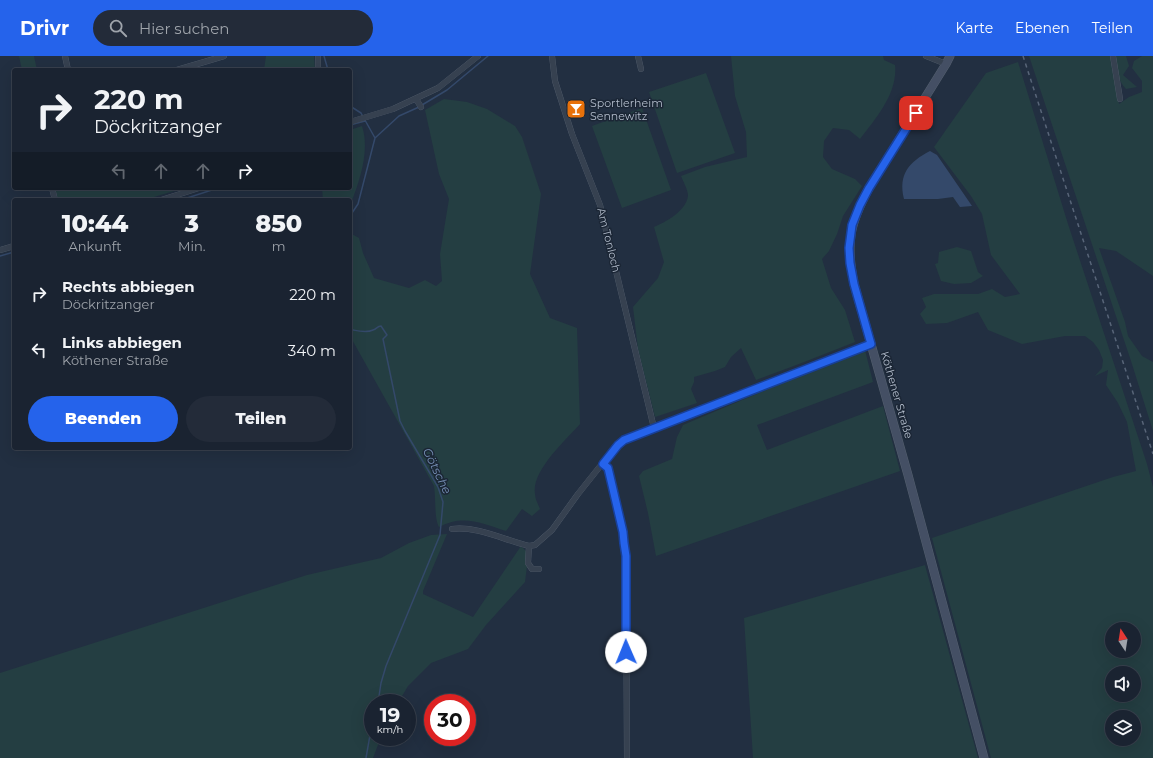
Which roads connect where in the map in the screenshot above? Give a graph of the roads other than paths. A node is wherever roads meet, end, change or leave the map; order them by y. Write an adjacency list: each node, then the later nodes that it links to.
1 (65, 56): 10 (street)
2 (224, 56): 11 (street)
3 (318, 56): 12 (street)
4 (478, 56): 15 (street)
5 (638, 56): 13 (street)
6 (926, 56): 9 (street)
7 (1113, 56): 14 (street)
8 (553, 57): 21 (street, Am Tonloch)
9 (948, 60): 20 (main road, Köthener Straße)
10 (68, 68)
11 (184, 68)
12 (318, 68)
13 (641, 69)
14 (1120, 99)
15 (352, 121)
16 (193, 190): 17 (street)
17 (167, 198)
18 (12, 247): 19 (street)
19 (0, 250)
20 (871, 344): 21 (street); 27 (main road, Köthener Straße)
21 (654, 428): 22 (street)
22 (603, 464): 24 (street); 26 (street)
23 (452, 529): 24 (street)
24 (529, 546): 25 (street)
25 (539, 568)
26 (627, 758)
27 (984, 758)

